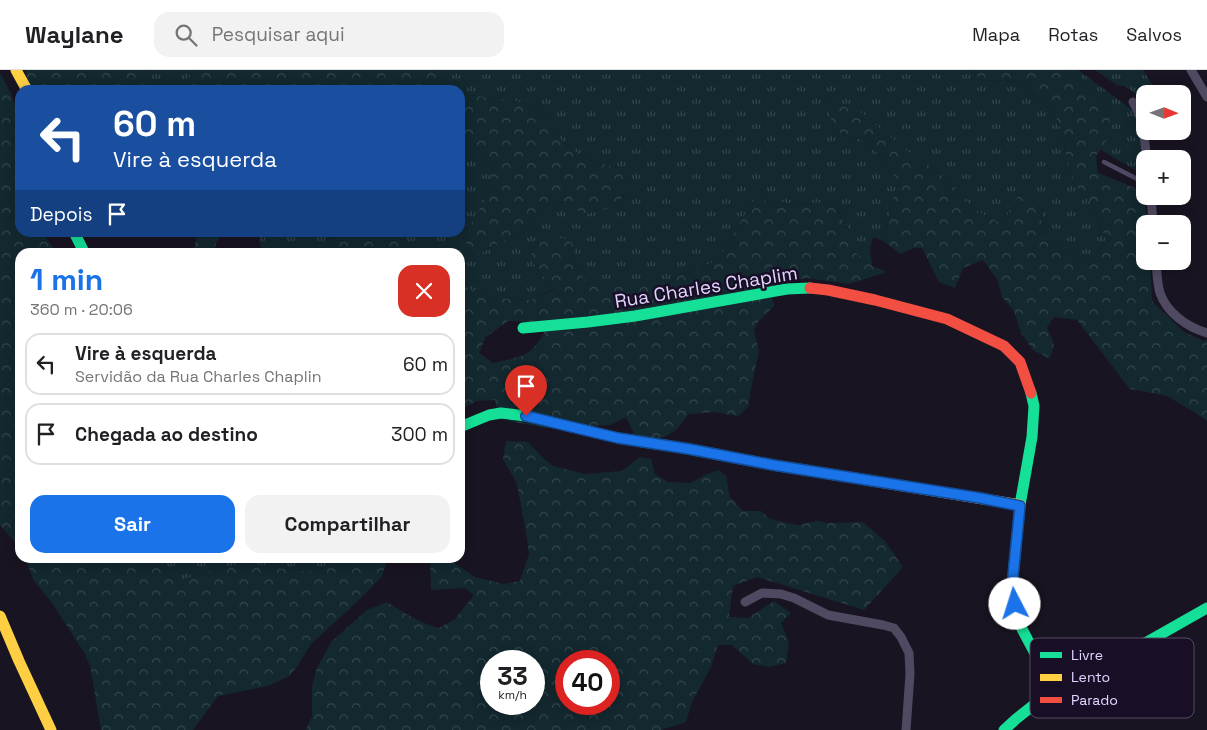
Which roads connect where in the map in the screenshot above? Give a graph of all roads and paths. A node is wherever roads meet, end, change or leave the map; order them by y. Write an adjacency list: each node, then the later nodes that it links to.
1 (16, 70): 3 (street)
2 (1191, 70): 4 (street)
3 (24, 85)
4 (1207, 97)
5 (1133, 102): 6 (street)
6 (1146, 150)
7 (1104, 162): 8 (lane)
8 (1136, 178)
9 (1157, 270): 11 (street)
10 (523, 328): 13 (street, Rua Charles Chaplim)
11 (1207, 333)
12 (465, 425): 13 (street)
13 (1020, 506): 18 (street, Rua Charles Chaplim)
14 (745, 602): 21 (street)
15 (1207, 608): 17 (street)
16 (0, 616): 20 (street)
17 (1153, 638)
18 (1030, 644)
19 (1030, 707): 22 (street)
20 (52, 730)
21 (906, 730)
22 (1004, 730)

